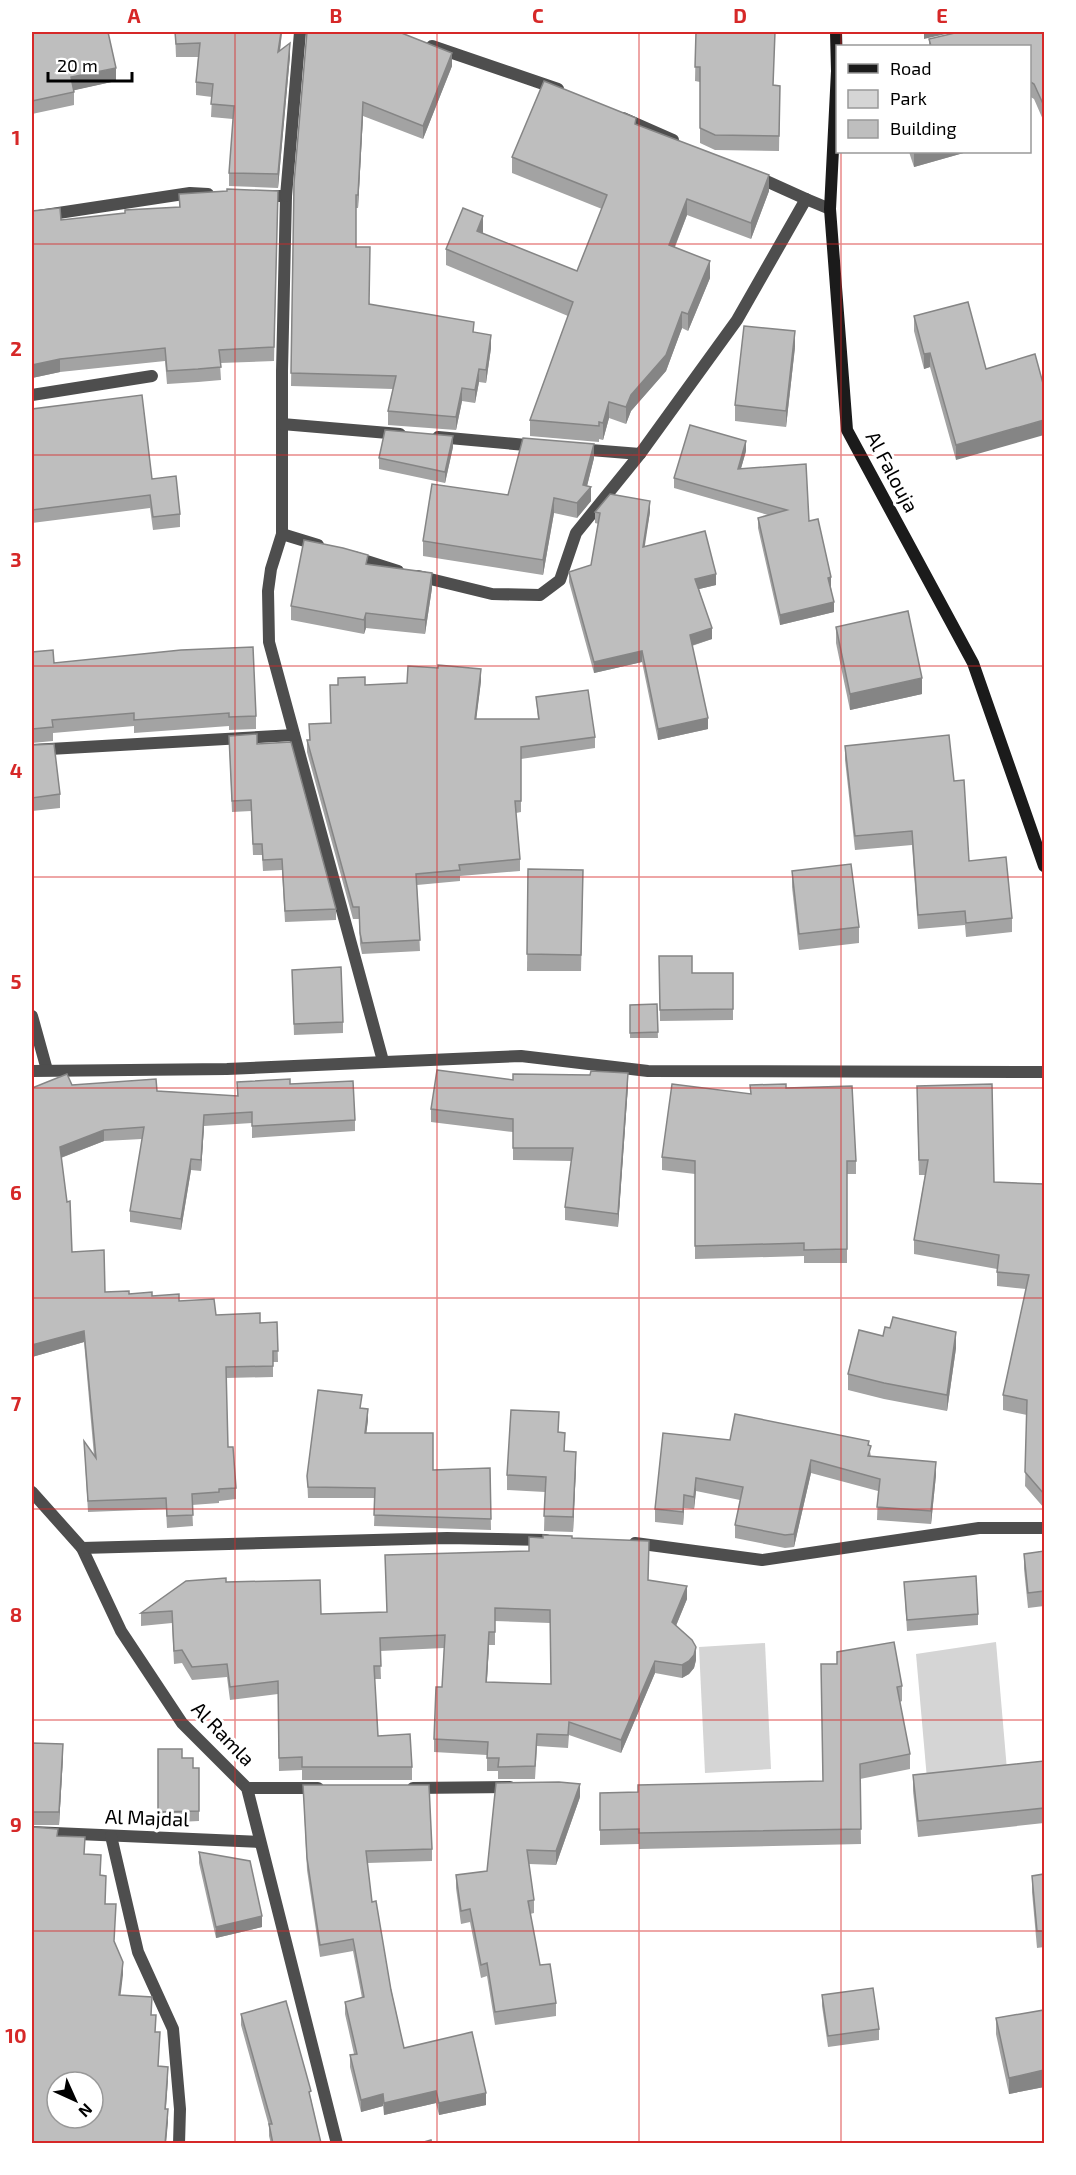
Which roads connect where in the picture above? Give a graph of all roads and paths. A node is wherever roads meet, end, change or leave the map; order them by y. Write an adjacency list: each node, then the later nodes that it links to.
1 (300, 32): 10 (street)
2 (422, 43): 4 (street)
3 (836, 91): 12 (main road, Al Falouja)
4 (565, 92)
5 (609, 111): 6 (street)
6 (685, 145)
7 (740, 170): 11 (street)
8 (222, 194): 13 (street)
9 (254, 195): 10 (street)
10 (286, 196): 16 (street)
11 (806, 199): 12 (street); 19 (street)
12 (830, 209): 23 (main road, Al Falouja)
13 (32, 217)
14 (152, 376): 15 (street)
15 (32, 395)
16 (282, 424): 17 (street); 20 (street)
17 (544, 446)
18 (568, 448): 19 (street)
19 (640, 454): 20 (street)
20 (282, 534): 21 (street)
21 (294, 735): 22 (street); 25 (street)
22 (32, 750)
23 (1044, 866)
24 (32, 1016): 26 (street)
25 (383, 1061): 26 (street); 28 (street)
26 (47, 1070): 27 (street)
27 (32, 1071)
28 (1044, 1072)
29 (32, 1492): 33 (street, Al Ramla)
30 (1044, 1528): 32 (street)
31 (555, 1540): 33 (street)
32 (626, 1542)
33 (82, 1548): 35 (street, Al Ramla)
34 (521, 1787): 37 (street)
35 (247, 1788): 36 (street); 40 (street, Al Ramla)
36 (331, 1788)
37 (402, 1789)
38 (32, 1832): 39 (street, Al Majdal)
39 (111, 1836): 40 (street, Al Majdal); 41 (street)
40 (260, 1842): 42 (street, Al Ramla)
41 (179, 2144)
42 (338, 2144)

